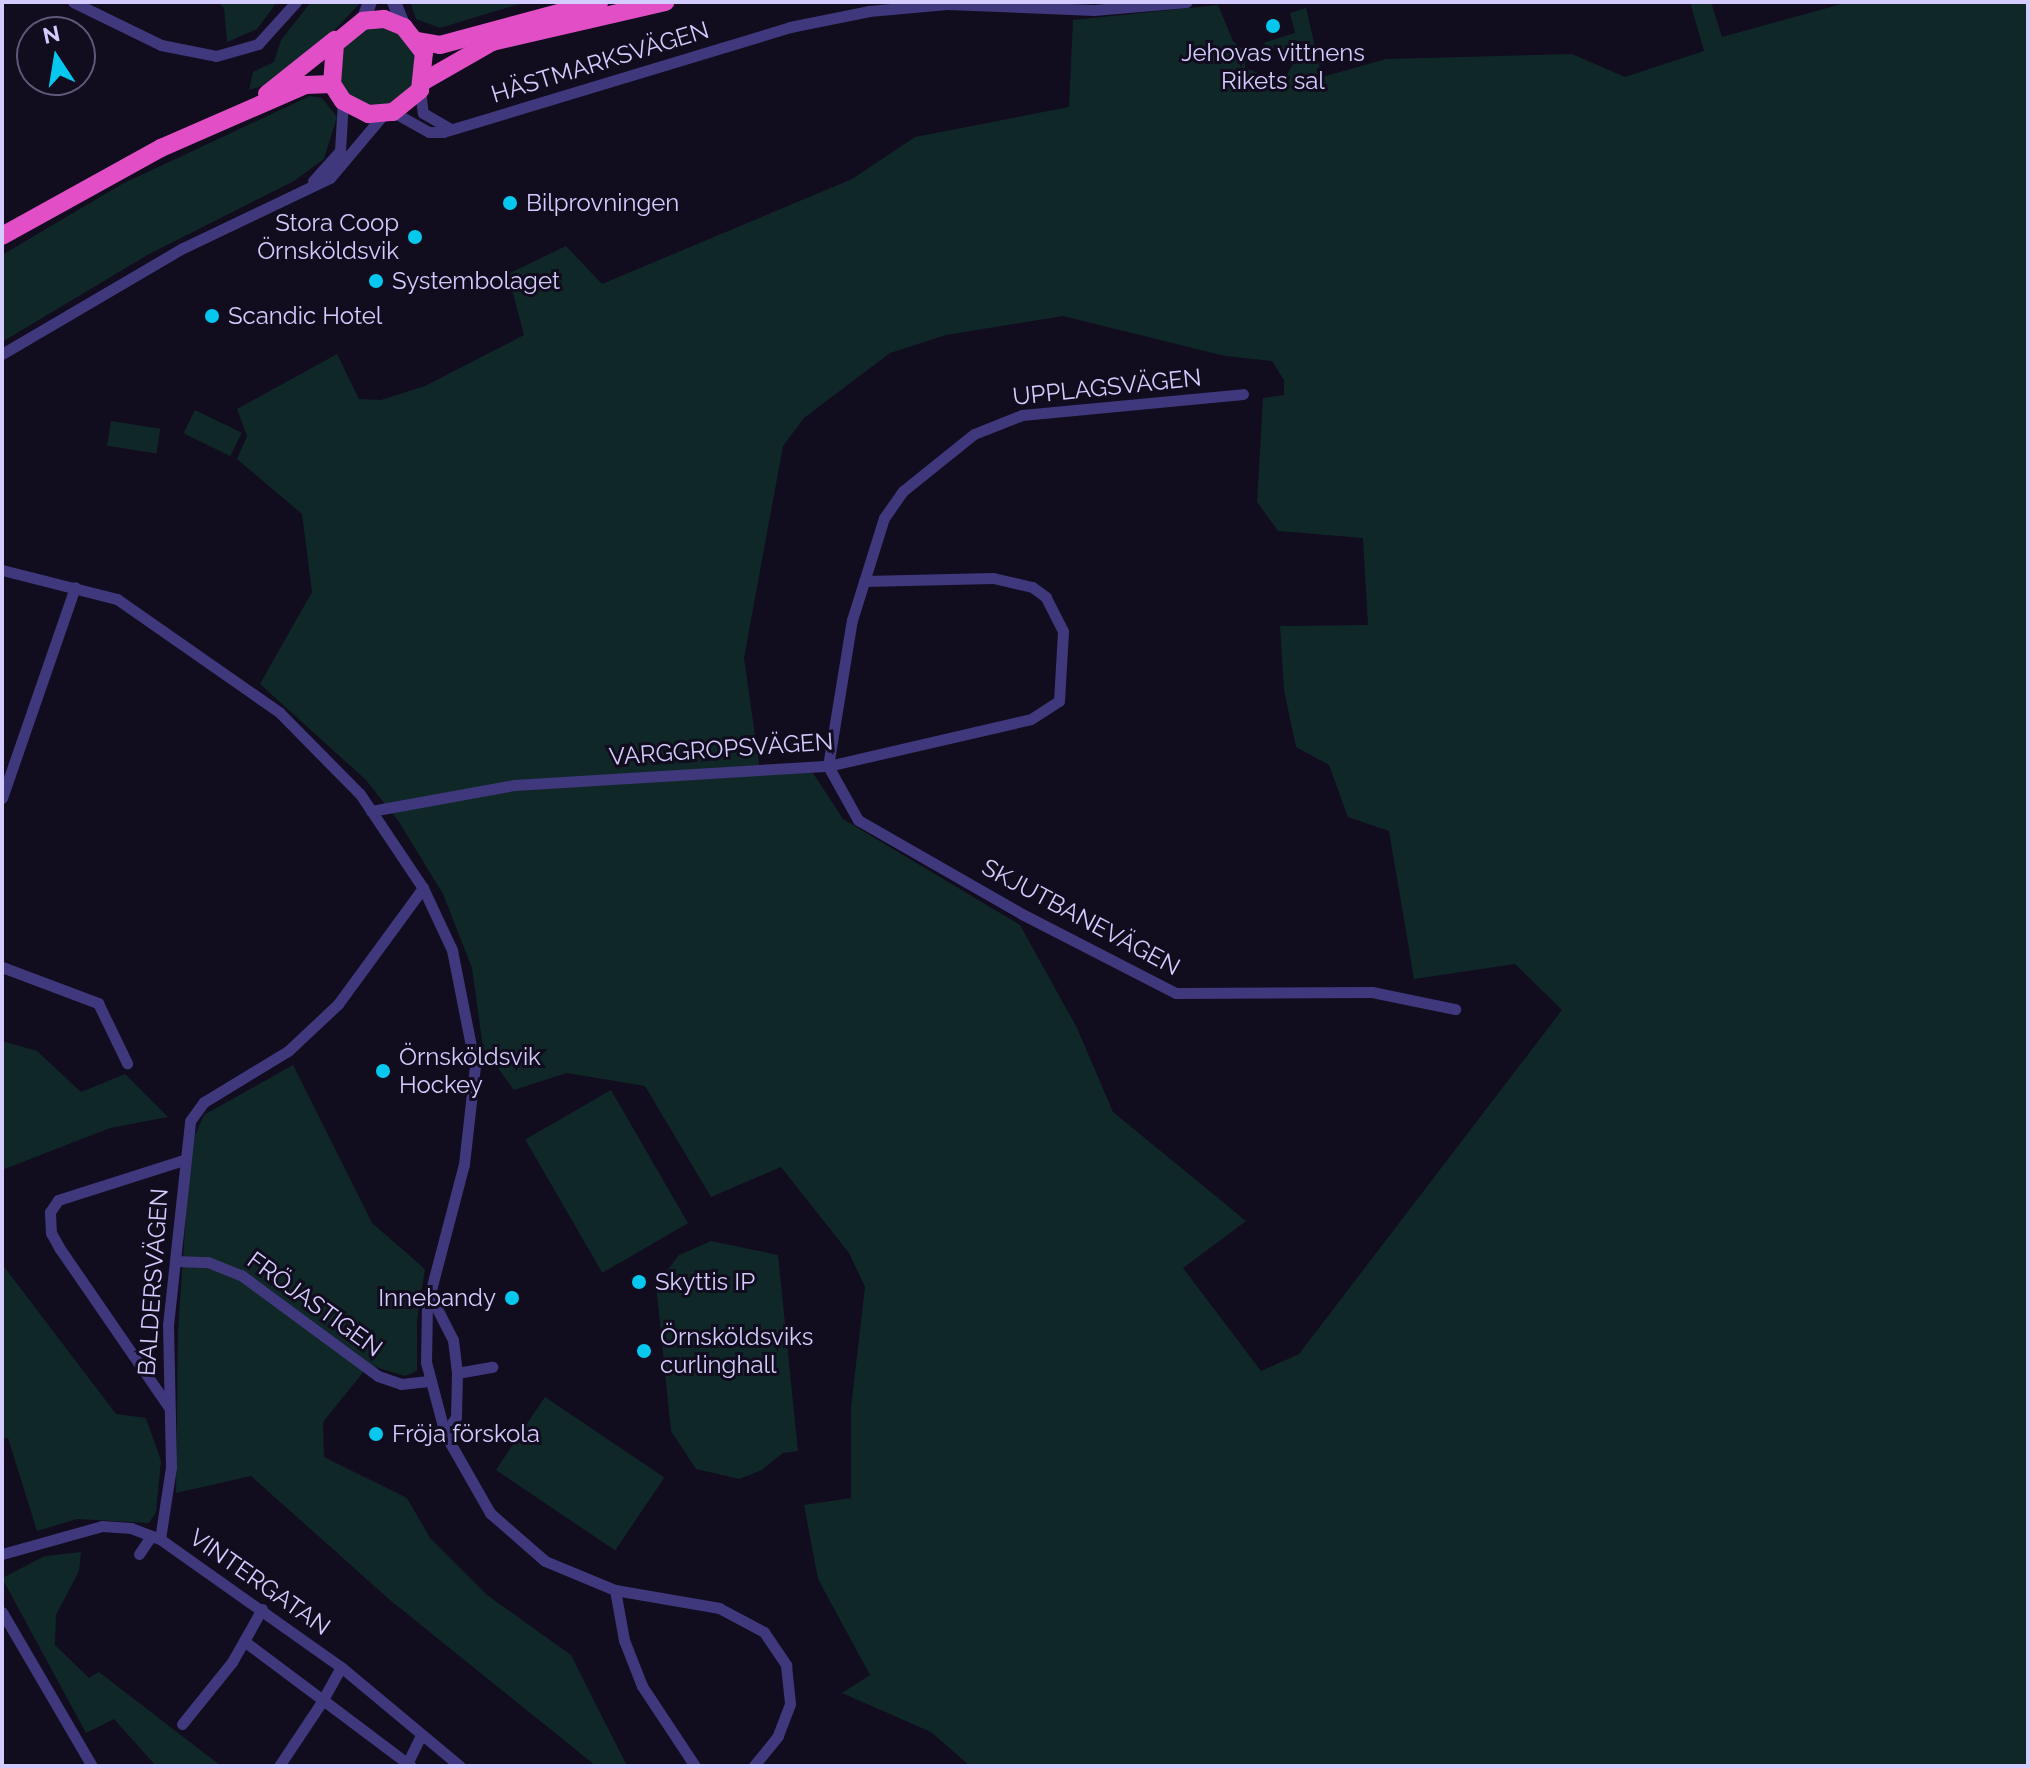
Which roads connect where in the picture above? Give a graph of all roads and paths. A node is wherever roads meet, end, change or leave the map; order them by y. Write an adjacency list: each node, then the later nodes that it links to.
1 (73, 2): 2 (street)
2 (296, 2)
3 (370, 2): 8 (street)
4 (394, 2): 9 (street)
5 (599, 2): 11 (highway)
6 (665, 2): 13 (highway)
7 (1187, 2): 17 (street, HÄSTMARKSVÄGEN)
8 (363, 21): 9 (highway); 10 (highway)
9 (404, 27): 11 (highway)
10 (343, 33): 12 (highway); 16 (highway)
11 (418, 41): 13 (highway)
12 (332, 84): 14 (highway); 16 (highway)
13 (422, 85): 15 (highway); 17 (street)
14 (343, 101): 15 (highway); 18 (street)
15 (388, 114): 17 (street, HÄSTMARKSVÄGEN); 18 (street)
16 (229, 119): 19 (highway)
17 (454, 129)
18 (305, 187): 20 (street)
19 (2, 236)
20 (2, 354)
21 (1243, 394): 23 (street, UPPLAGSVÄGEN)
22 (2, 570): 24 (street)
23 (864, 581): 25 (street, UPPLAGSVÄGEN); 25 (street, VARGGROPSVÄGEN)
24 (75, 587): 26 (street); 27 (street)
25 (828, 766): 27 (street, VARGGROPSVÄGEN); 30 (street, SKJUTBANEVÄGEN)
26 (2, 798)
27 (371, 811): 28 (street)
28 (423, 888): 32 (street, BALDERSVÄGEN); 34 (street)
29 (2, 967): 31 (street)
30 (1455, 1009)
31 (127, 1063)
32 (183, 1160): 33 (street, BALDERSVÄGEN); 38 (street, BALDERSVÄGEN)
33 (175, 1261): 37 (street, FRÖJASTIGEN); 38 (street, BALDERSVÄGEN)
34 (429, 1293): 36 (street); 37 (street)
35 (492, 1367): 36 (street)
36 (457, 1373): 39 (street)
37 (429, 1381): 39 (street)
38 (169, 1407): 40 (street, BALDERSVÄGEN)
39 (445, 1434): 43 (street)
40 (156, 1538): 41 (street, VINTERGATAN); 42 (street); 44 (street, VINTERGATAN)
41 (2, 1554)
42 (139, 1554)
43 (615, 1590): 55 (street); 56 (street)
44 (262, 1609): 46 (street); 47 (street, VINTERGATAN)
45 (2, 1612): 52 (street)
46 (244, 1641): 48 (street); 49 (street)
47 (341, 1667): 48 (street); 50 (street, VINTERGATAN)
48 (323, 1700): 51 (street); 53 (street)
49 (182, 1724)
50 (421, 1735): 51 (street); 54 (street, VINTERGATAN)
51 (408, 1765)
52 (92, 1766)
53 (279, 1766)
54 (460, 1766)
55 (695, 1766)
56 (754, 1766)

